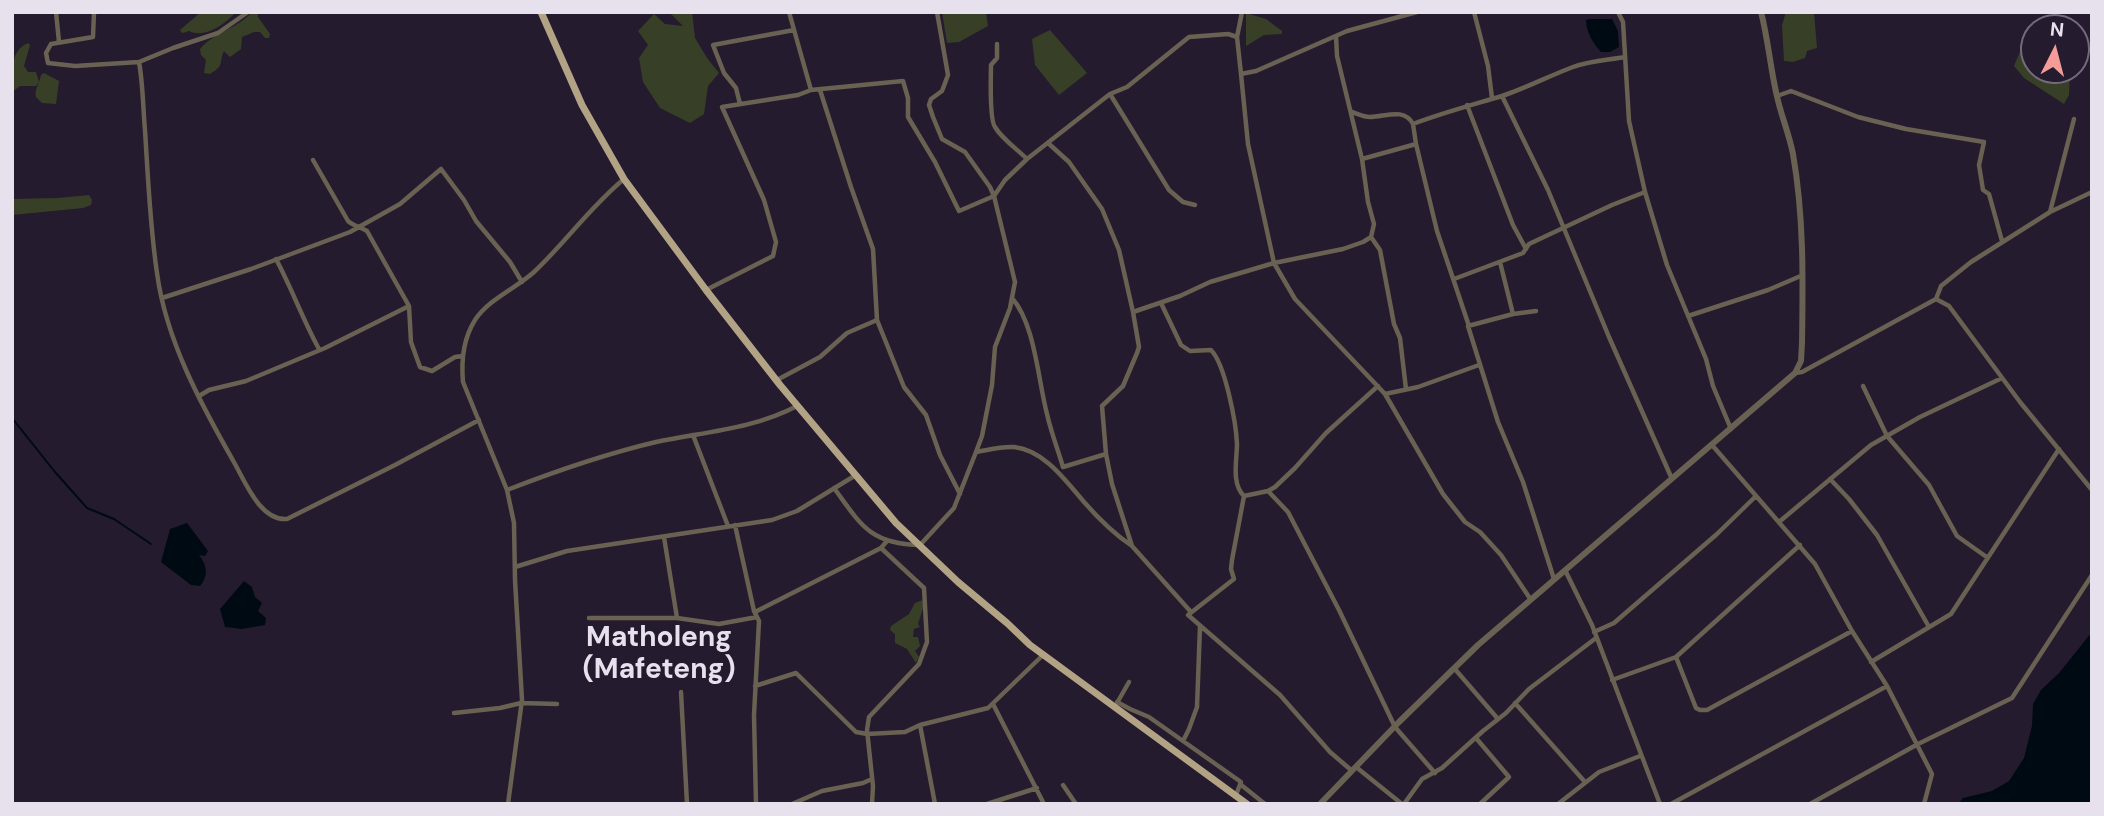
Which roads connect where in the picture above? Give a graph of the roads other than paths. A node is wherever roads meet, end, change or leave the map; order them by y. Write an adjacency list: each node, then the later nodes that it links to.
1 (56, 12): 15 (street)
2 (94, 12): 15 (street)
3 (248, 12): 18 (street)
4 (541, 12): 36 (main road)
5 (789, 12): 12 (street)
6 (937, 12): 39 (street)
7 (1242, 12): 14 (street)
8 (1417, 12): 13 (street)
9 (1474, 12): 25 (street)
10 (1618, 12): 17 (street)
11 (1761, 12): 24 (street)
12 (794, 30): 20 (street); 26 (street)
13 (1336, 36): 19 (street); 28 (street)
14 (1237, 37): 19 (street); 22 (street)
15 (59, 42): 18 (street)
16 (997, 44): 33 (street)
17 (1626, 57): 23 (street); 37 (street)
18 (139, 62): 54 (street)
19 (1241, 74): 49 (street)
20 (811, 90): 21 (street); 26 (street)
21 (820, 90): 39 (street); 63 (street)
22 (1110, 94): 31 (street); 40 (street)
23 (1502, 96): 25 (street); 43 (street)
24 (1777, 96): 45 (street); 50 (street)
25 (1492, 98): 27 (street)
26 (740, 104): 53 (street)
27 (1467, 106): 30 (street); 46 (street)
28 (1352, 112): 30 (street); 34 (street)
29 (2074, 119): 41 (street)
30 (1413, 124): 32 (street)
31 (1048, 143): 33 (street); 59 (street)
32 (1416, 144): 34 (street); 51 (street)
33 (1027, 159): 39 (street)
34 (1362, 159): 44 (street)
35 (313, 160): 42 (street)
36 (624, 179): 52 (street); 53 (main road)
37 (1645, 192): 43 (street); 62 (street)
38 (2092, 192): 41 (street)
39 (994, 196): 55 (street)
40 (1195, 205)
41 (2050, 212): 45 (street)
42 (360, 227): 47 (street); 52 (street); 58 (street)
43 (1564, 227): 46 (street); 88 (street)
44 (1371, 237): 49 (street); 73 (street)
45 (2002, 241): 56 (street)
46 (1526, 249): 48 (street)
47 (276, 259): 54 (street); 65 (street)
48 (1500, 262): 51 (street); 61 (street)
49 (1274, 263): 57 (street); 71 (street)
50 (1804, 275): 62 (street); 68 (street)
51 (1454, 279): 64 (street)
52 (522, 282): 66 (street)
53 (706, 290): 70 (main road)
54 (162, 298): 75 (street)
55 (1012, 298): 83 (street); 85 (street)
56 (1936, 299): 68 (street); 69 (street)
57 (1161, 303): 59 (street); 94 (street)
58 (409, 306): 65 (street); 66 (street)
59 (1133, 312): 84 (street)
60 (1536, 312): 61 (street)
61 (1513, 314): 64 (street)
62 (1688, 316): 78 (street)
63 (877, 320): 70 (street); 93 (street)
64 (1469, 326): 67 (street)
65 (319, 349): 75 (street)
66 (463, 356): 77 (street)
67 (1479, 365): 73 (street); 109 (street)
68 (1794, 373): 78 (street)
69 (2002, 378): 80 (street); 82 (street)
70 (776, 380): 76 (main road)
71 (1378, 386): 74 (street); 92 (street)
72 (1863, 386): 80 (street)
73 (1406, 389): 74 (street)
74 (1385, 394): 110 (street)
75 (200, 396): 77 (street)
76 (797, 406): 79 (street); 86 (main road)
77 (479, 420): 90 (street)
78 (1731, 430): 81 (street)
79 (693, 435): 90 (street); 98 (street)
80 (1886, 436): 87 (street); 105 (street)
81 (1712, 444): 88 (street); 95 (street)
82 (2059, 449): 91 (street); 105 (street)
83 (976, 452): 85 (street); 93 (street)
84 (1106, 454): 85 (street); 103 (street)
85 (1060, 468): 103 (street)
86 (856, 475): 89 (street); 101 (main road)
87 (1830, 479): 96 (street); 116 (street)
88 (1672, 480): 107 (street)
89 (834, 488): 97 (street); 100 (street)
90 (507, 490): 106 (street)
91 (2092, 490)
92 (1268, 491): 94 (street); 136 (street)
93 (960, 494): 101 (street)
94 (1244, 496): 111 (street)
95 (1756, 496): 96 (street); 118 (street)
96 (1779, 522): 102 (street)
97 (735, 524): 98 (street); 112 (street)
98 (728, 526): 99 (street)
99 (664, 537): 106 (street); 114 (street)
100 (887, 541): 101 (street); 104 (street)
101 (920, 545): 119 (main road)
102 (1800, 545): 117 (street); 120 (street)
103 (1132, 546): 111 (street)
104 (881, 548): 112 (street); 137 (street)
105 (1988, 558): 116 (street)
106 (515, 567): 128 (street)
107 (1565, 570): 109 (street); 118 (street)
108 (2092, 575): 140 (street)
109 (1554, 579): 110 (street)
110 (1531, 600): 122 (street)
111 (1191, 612): 115 (street)
112 (756, 614): 114 (street); 125 (street)
113 (589, 618): 114 (street)
114 (677, 618)
115 (1200, 626): 139 (street); 142 (street)
116 (1930, 627): 121 (street)
117 (1852, 631): 120 (street); 121 (street)
118 (1595, 635): 123 (street); 129 (street)
119 (1043, 655): 131 (street); 132 (main road)
120 (1676, 657): 123 (street)
121 (1871, 662): 126 (street)
122 (1454, 668): 134 (street); 136 (street)
123 (1612, 680): 141 (street)
124 (1129, 682): 132 (street)
125 (755, 686): 137 (street); 153 (street)
126 (1887, 687): 140 (street); 166 (street)
127 (681, 692): 152 (street)
128 (521, 703): 130 (street); 133 (street); 151 (street)
129 (1515, 703): 134 (street); 145 (street)
130 (557, 704)
131 (993, 704): 135 (street); 148 (street)
132 (1116, 704): 139 (street); 149 (main road)
133 (454, 713)
134 (1498, 719): 138 (street)
135 (920, 726): 137 (street); 156 (street)
136 (1395, 727): 142 (street); 143 (street)
137 (867, 734): 144 (street)
138 (1475, 738): 143 (street); 163 (street)
139 (1183, 741): 146 (street)
140 (1918, 744): 167 (street); 168 (street)
141 (1640, 756): 145 (street); 165 (street)
142 (1353, 768): 161 (street); 162 (street)
143 (1435, 773): 162 (street)
144 (872, 779): 154 (street); 155 (street)
145 (1586, 782): 164 (street)
146 (1240, 784): 149 (street); 160 (street)
147 (1063, 785): 159 (street)
148 (1037, 788): 157 (street); 158 (street)
149 (1236, 796): 150 (main road)
150 (1244, 803)
151 (508, 804)
152 (687, 804)
153 (756, 804)
154 (792, 804)
155 (872, 804)
156 (935, 804)
157 (987, 804)
158 (1044, 804)
159 (1076, 804)
160 (1265, 804)
161 (1320, 804)
162 (1403, 804)
163 (1480, 804)
164 (1558, 804)
165 (1660, 804)
166 (1671, 804)
167 (1810, 804)
168 (1924, 804)

